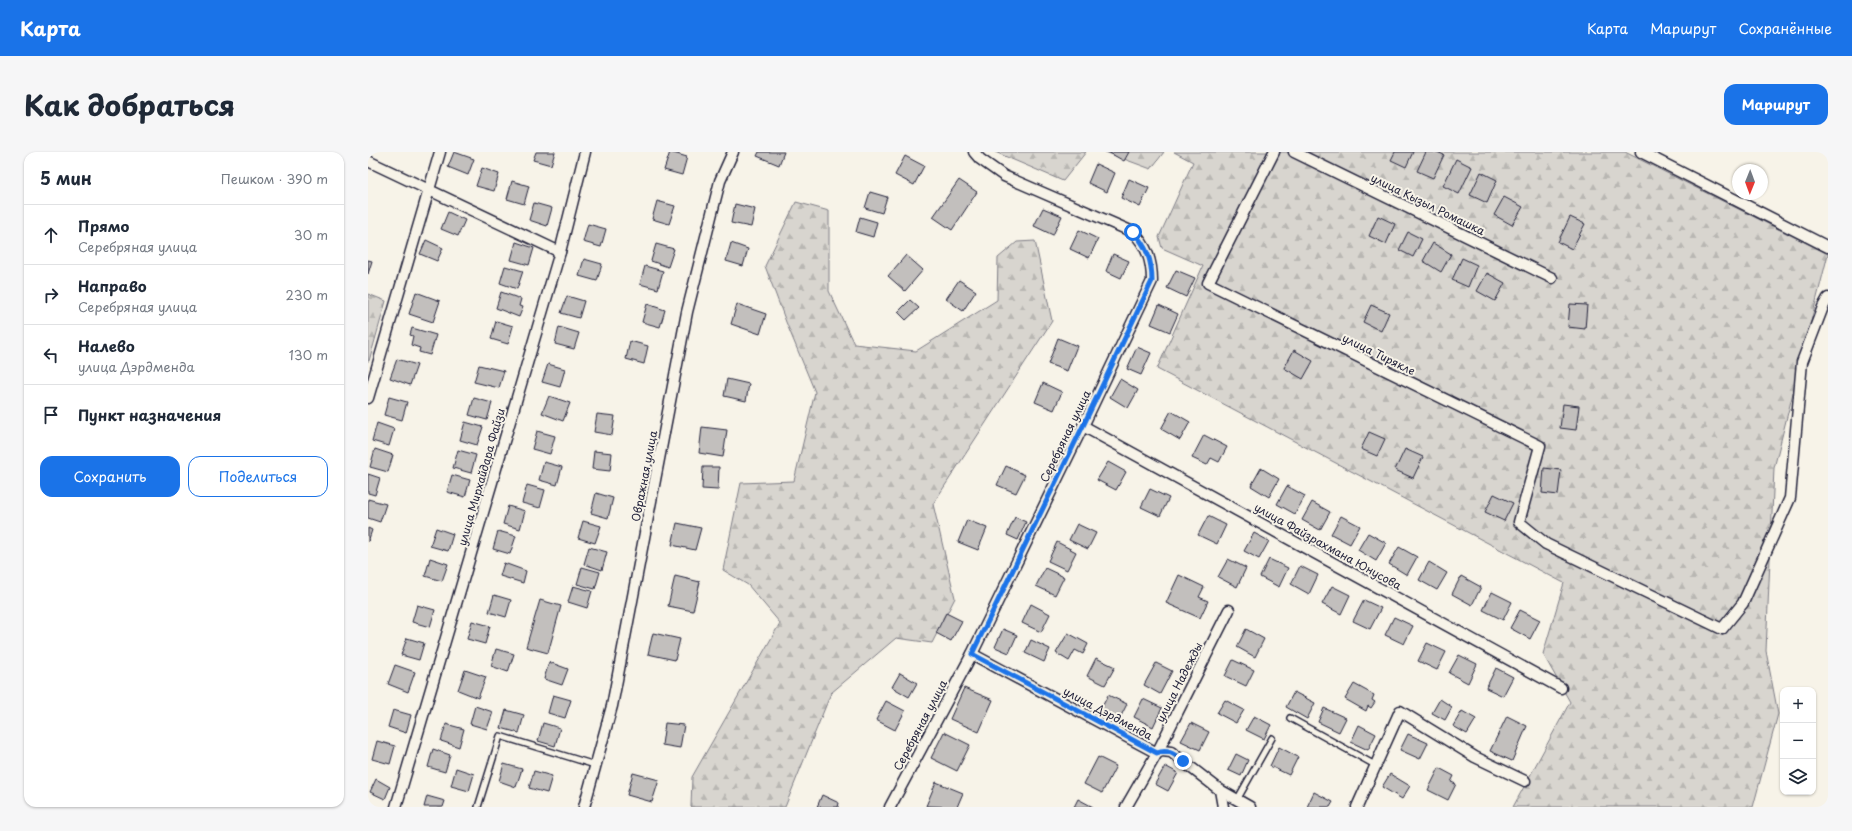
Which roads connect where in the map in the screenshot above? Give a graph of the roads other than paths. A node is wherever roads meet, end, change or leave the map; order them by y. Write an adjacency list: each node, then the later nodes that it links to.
1 (440, 152): 9 (street)
2 (585, 152): 11 (street, улица Мирхайдара Файзи)
3 (733, 152): 22 (street, Овражная улица)
4 (974, 152): 15 (street, Серебряная улица)
5 (1274, 152): 13 (street, улица Тирякле)
6 (1294, 152): 12 (street, улица Кызыл Ромашка)
7 (1641, 152): 10 (street)
8 (368, 161): 9 (street)
9 (429, 190): 11 (street); 14 (street)
10 (1828, 247)
11 (560, 252): 27 (street, улица Мирхайдара Файзи)
12 (1552, 278)
13 (1828, 298)
14 (368, 398)
15 (1083, 426): 17 (street, Серебряная улица); 18 (street, улица Файзрахмана Юнусова)
16 (1229, 610): 21 (street, улица Надежды)
17 (972, 654): 21 (street, улица Дэрдменда); 30 (street, Серебряная улица)
18 (1561, 688)
19 (1290, 718): 23 (lane)
20 (1272, 738): 26 (lane)
21 (1157, 753): 25 (street, улица Дэрдменда); 31 (street, улица Надежды)
22 (595, 764): 28 (lane); 29 (street, Овражная улица)
23 (1375, 764): 24 (street); 34 (street)
24 (1525, 781)
25 (1220, 790): 26 (street, улица Дэрдменда); 32 (street)
26 (1237, 800): 33 (street, улица Дэрдменда)
27 (396, 807)
28 (478, 807)
29 (584, 807)
30 (890, 807)
31 (1126, 807)
32 (1223, 807)
33 (1250, 807)
34 (1357, 807)

